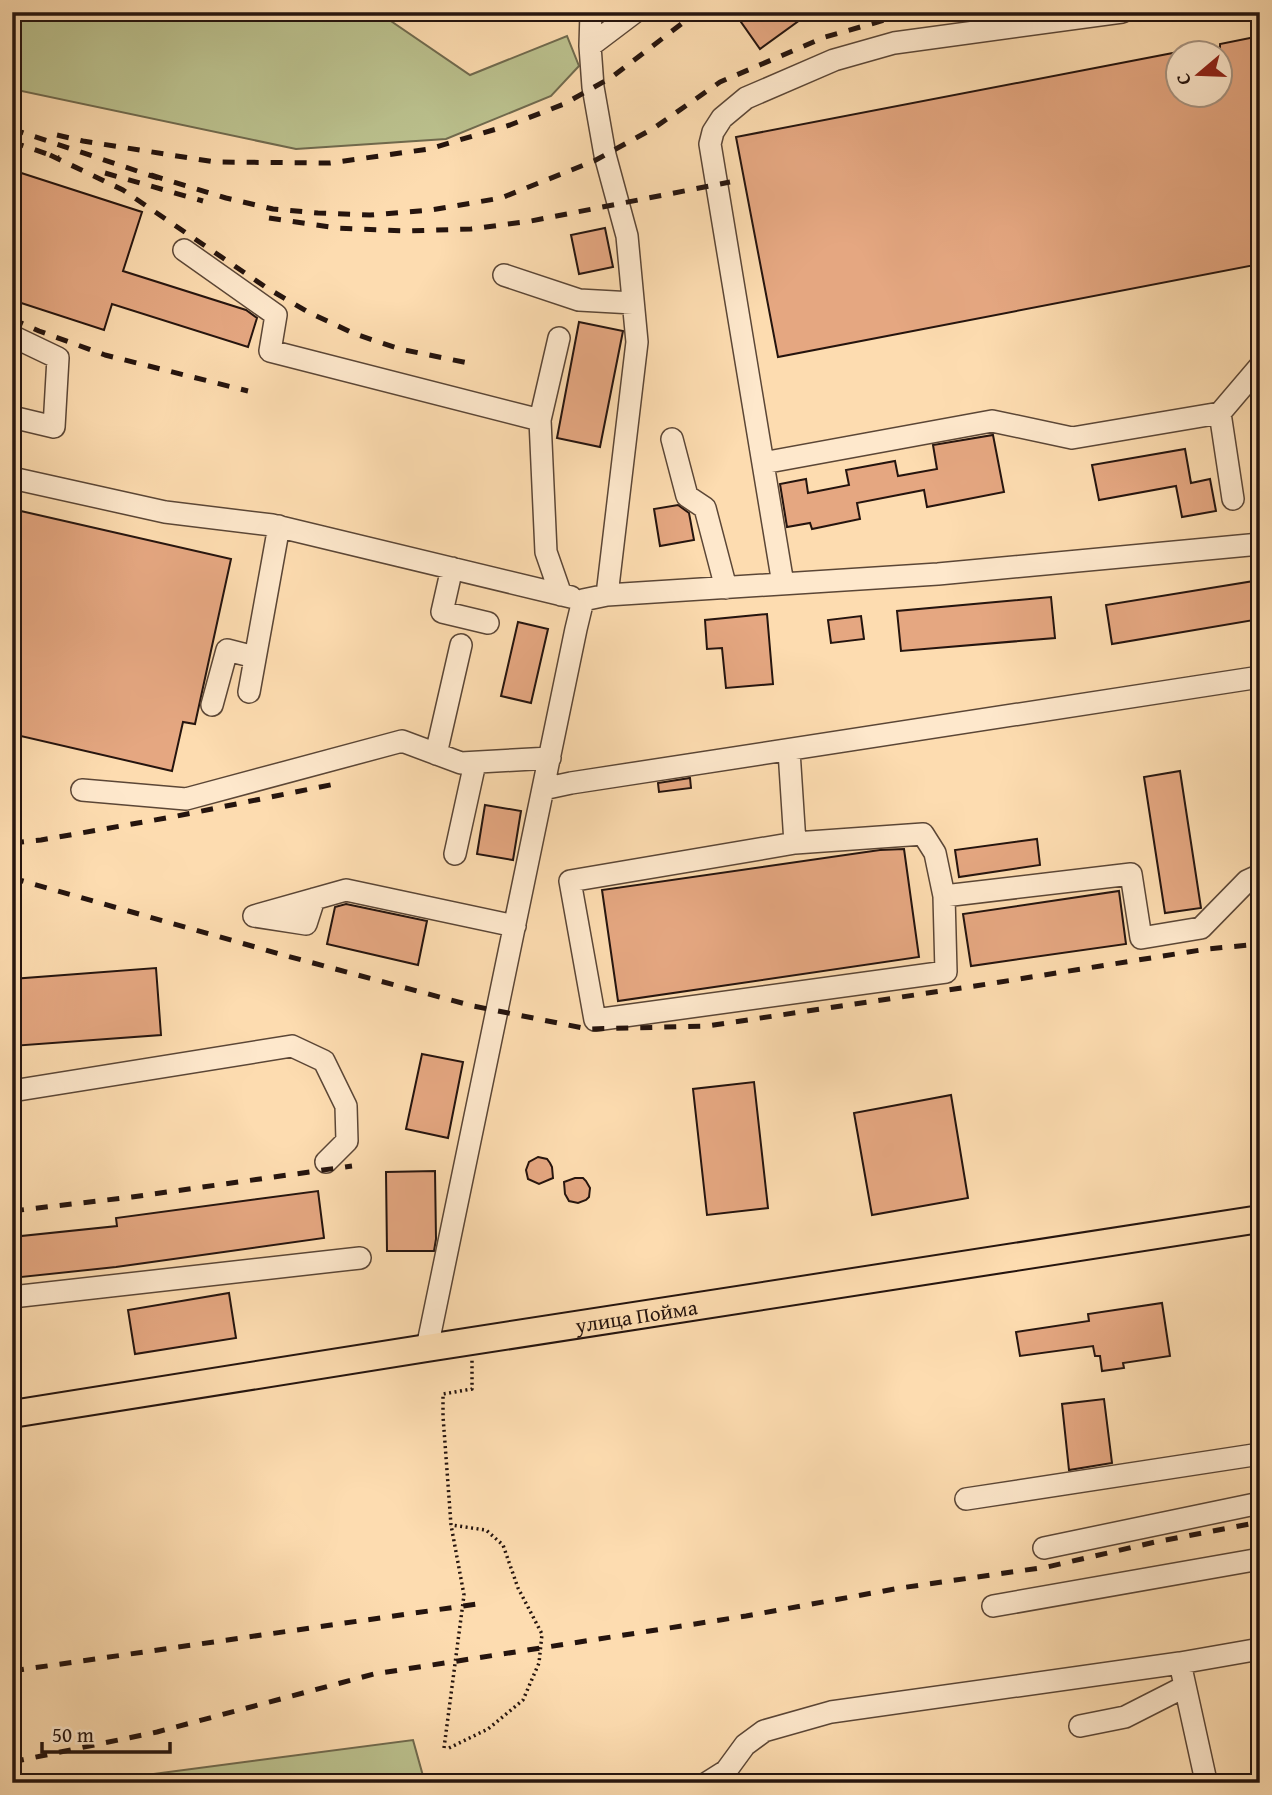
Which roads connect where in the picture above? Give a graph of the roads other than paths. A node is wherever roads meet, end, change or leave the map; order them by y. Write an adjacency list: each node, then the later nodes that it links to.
1 (592, 12): 4 (street)
2 (635, 12): 4 (street)
3 (1122, 12): 15 (street)
4 (590, 46): 7 (street)
5 (184, 250): 13 (street)
6 (504, 275): 7 (street)
7 (633, 303): 24 (street)
8 (12, 336): 12 (street)
9 (559, 338): 13 (street)
10 (1260, 366): 11 (street)
11 (1220, 413): 15 (street); 17 (street)
12 (12, 418)
13 (540, 420): 23 (street)
14 (672, 439): 22 (street)
15 (763, 463): 21 (street)
16 (12, 478): 18 (street)
17 (1233, 499)
18 (279, 526): 20 (street); 28 (street)
19 (1260, 544): 21 (street)
20 (452, 568): 23 (street); 26 (street)
21 (783, 584): 22 (street)
22 (726, 587): 24 (street)
23 (561, 595): 25 (street)
24 (607, 595): 25 (street)
25 (583, 600): 34 (street)
26 (488, 623)
27 (461, 645): 33 (street)
28 (255, 657): 30 (street); 31 (street)
29 (1260, 677): 32 (street)
30 (249, 692)
31 (212, 705)
32 (789, 751): 36 (street); 38 (street)
33 (436, 754): 35 (street); 37 (street)
34 (550, 758): 35 (street); 36 (street)
35 (475, 763): 39 (street)
36 (543, 789): 43 (street)
37 (82, 790)
38 (794, 844): 41 (street); 41 (street)
39 (455, 854)
40 (1260, 875): 41 (street)
41 (944, 895)
42 (314, 899): 43 (street)
43 (515, 926): 49 (street)
44 (12, 1091): 45 (street)
45 (326, 1162)
46 (1260, 1219): 49 (main road, улица Пойма)
47 (360, 1258): 48 (street)
48 (12, 1297)
49 (427, 1348): 50 (main road, улица Пойма)
50 (12, 1414)
51 (1260, 1454): 52 (street)
52 (966, 1499)
53 (1260, 1503): 54 (street)
54 (1044, 1548)
55 (1260, 1559): 56 (street)
56 (993, 1606)
57 (1260, 1650): 58 (street)
58 (1180, 1662): 59 (street); 61 (street)
59 (1184, 1687): 60 (street); 62 (street)
60 (1080, 1726)
61 (725, 1777): 63 (street)
62 (1206, 1781)
63 (707, 1783)

